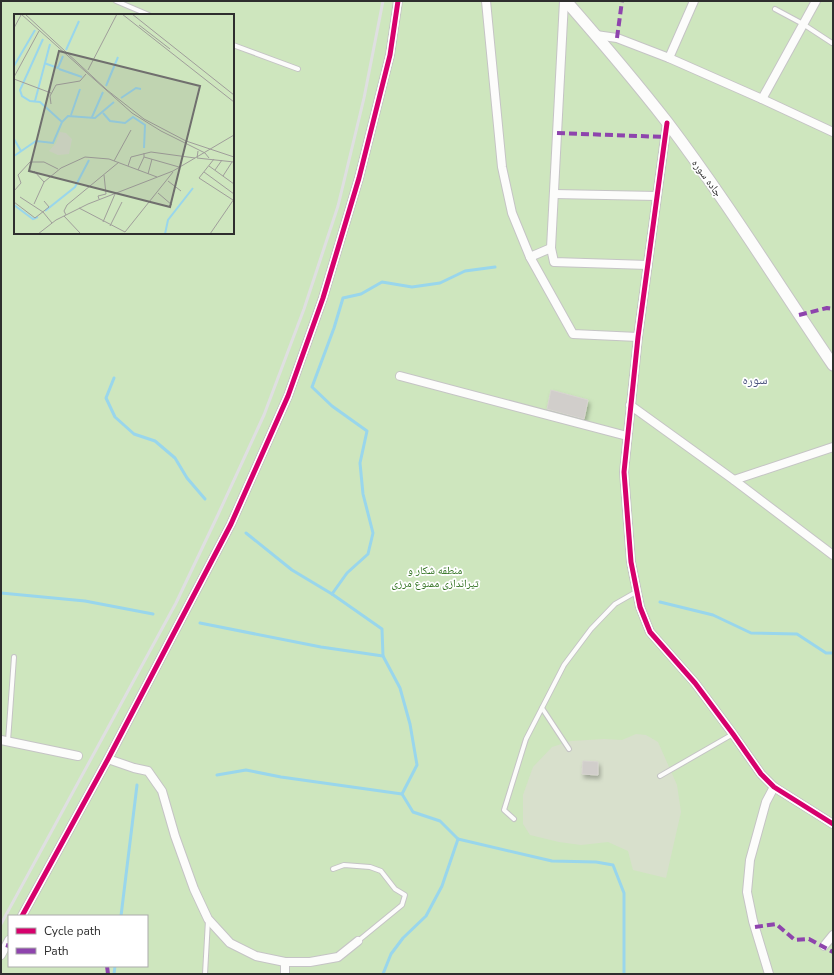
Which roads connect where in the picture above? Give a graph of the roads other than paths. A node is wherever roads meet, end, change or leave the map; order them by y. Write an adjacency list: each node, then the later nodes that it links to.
1 (116, 1): 8 (lane)
2 (398, 1): 38 (street)
3 (486, 1): 21 (street)
4 (565, 1): 10 (main road, جاده سوره); 18 (street)
5 (694, 1): 13 (street)
6 (816, 1): 9 (street)
7 (775, 9): 9 (lane)
8 (147, 14)
9 (804, 24): 11 (lane); 15 (street)
10 (596, 35): 13 (street); 16 (main road, جاده سوره)
11 (832, 43)
12 (234, 45): 14 (lane)
13 (669, 58): 15 (street)
14 (298, 68)
15 (762, 99): 17 (street)
16 (667, 123): 19 (street); 24 (main road, جاده سوره)
17 (833, 132)
18 (554, 194): 19 (street); 20 (street)
19 (657, 196): 22 (street)
20 (551, 248): 21 (street); 22 (street)
21 (530, 257): 23 (street)
22 (648, 265): 23 (street)
23 (638, 337): 26 (street)
24 (833, 365)
25 (400, 376): 27 (street)
26 (630, 405): 27 (street); 29 (street)
27 (627, 436): 31 (street)
28 (833, 447): 29 (street)
29 (734, 480): 30 (street)
30 (833, 555)
31 (637, 592): 33 (lane); 34 (street)
32 (14, 657): 35 (lane)
33 (542, 708): 36 (lane); 41 (lane)
34 (733, 734): 39 (lane); 40 (street)
35 (4, 741): 37 (street)
36 (569, 749)
37 (78, 756)
38 (108, 760): 44 (street); 45 (street)
39 (660, 776)
40 (774, 787): 42 (street); 54 (street)
41 (514, 819)
42 (833, 824)
43 (333, 869): 47 (lane)
44 (23, 915)
45 (208, 919): 51 (street); 52 (lane)
46 (833, 934): 49 (street)
47 (358, 941): 51 (street)
48 (8, 942): 50 (street)
49 (824, 946)
50 (1, 955)
51 (285, 962): 53 (street)
52 (205, 974)
53 (285, 974)
54 (769, 974)

